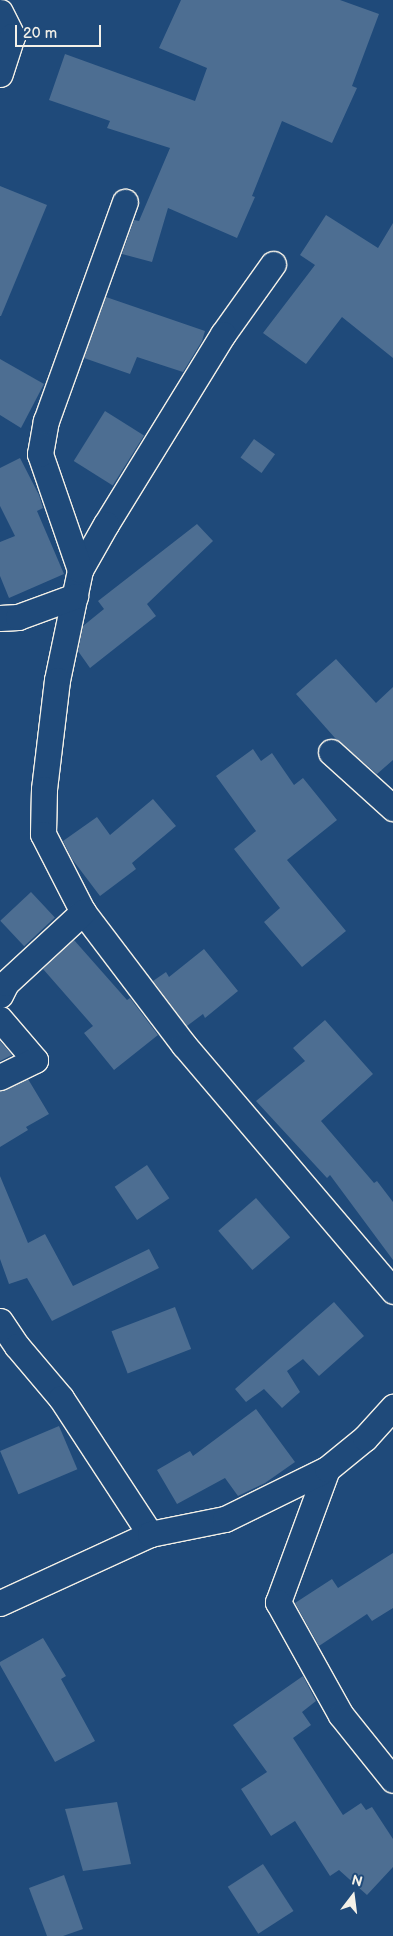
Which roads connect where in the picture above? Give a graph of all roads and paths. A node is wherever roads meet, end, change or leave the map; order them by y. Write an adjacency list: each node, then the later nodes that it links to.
1 (0, 12): 2 (street)
2 (0, 74)
3 (125, 202): 5 (street)
4 (273, 264): 5 (street)
5 (80, 570): 6 (street)
6 (75, 596): 7 (street); 10 (street)
7 (0, 618)
8 (331, 752): 9 (street)
9 (393, 808)
10 (83, 912): 11 (street); 14 (street)
11 (0, 995)
12 (0, 1019): 13 (street)
13 (0, 1077)
14 (393, 1291)
15 (0, 1320): 16 (street)
16 (8, 1347): 19 (street)
17 (393, 1407): 18 (street)
18 (327, 1469): 19 (street); 21 (street)
19 (150, 1534): 20 (street)
20 (0, 1603)
21 (393, 1780)

